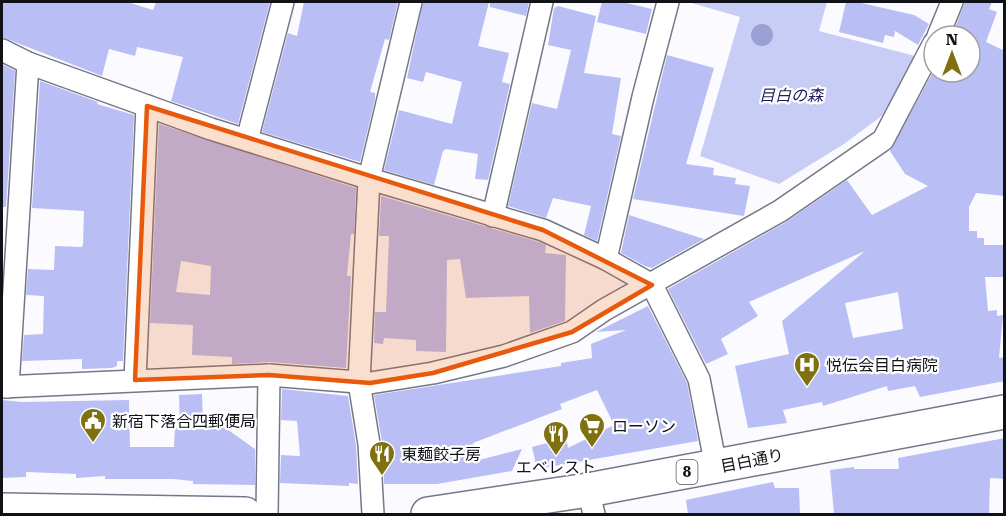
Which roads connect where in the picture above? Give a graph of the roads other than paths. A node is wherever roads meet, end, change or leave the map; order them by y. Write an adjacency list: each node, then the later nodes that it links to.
1 (283, 2): 11 (street)
2 (411, 2): 12 (street)
3 (542, 2): 13 (street)
4 (668, 2): 14 (street)
5 (952, 2): 6 (street)
6 (943, 24)
7 (2, 50): 8 (street)
8 (28, 63): 10 (street); 19 (street)
9 (922, 66): 15 (street)
10 (147, 106): 11 (street); 17 (street)
11 (247, 140): 12 (street)
12 (369, 179): 13 (street); 18 (street)
13 (493, 216): 14 (street)
14 (606, 259): 15 (street)
15 (652, 285): 18 (street); 21 (street)
16 (269, 375): 17 (street); 18 (street); 26 (street)
17 (135, 380): 19 (street)
18 (359, 382): 27 (street)
19 (5, 387)
20 (1005, 412): 21 (main road, 目白通り / 8)
21 (716, 467): 22 (main road, 目白通り / 8)
22 (591, 502): 28 (main road, 目白通り / 8)
23 (2, 510): 24 (main road)
24 (45, 512): 25 (main road)
25 (245, 514)
26 (267, 514)
27 (373, 514)
28 (428, 514)

